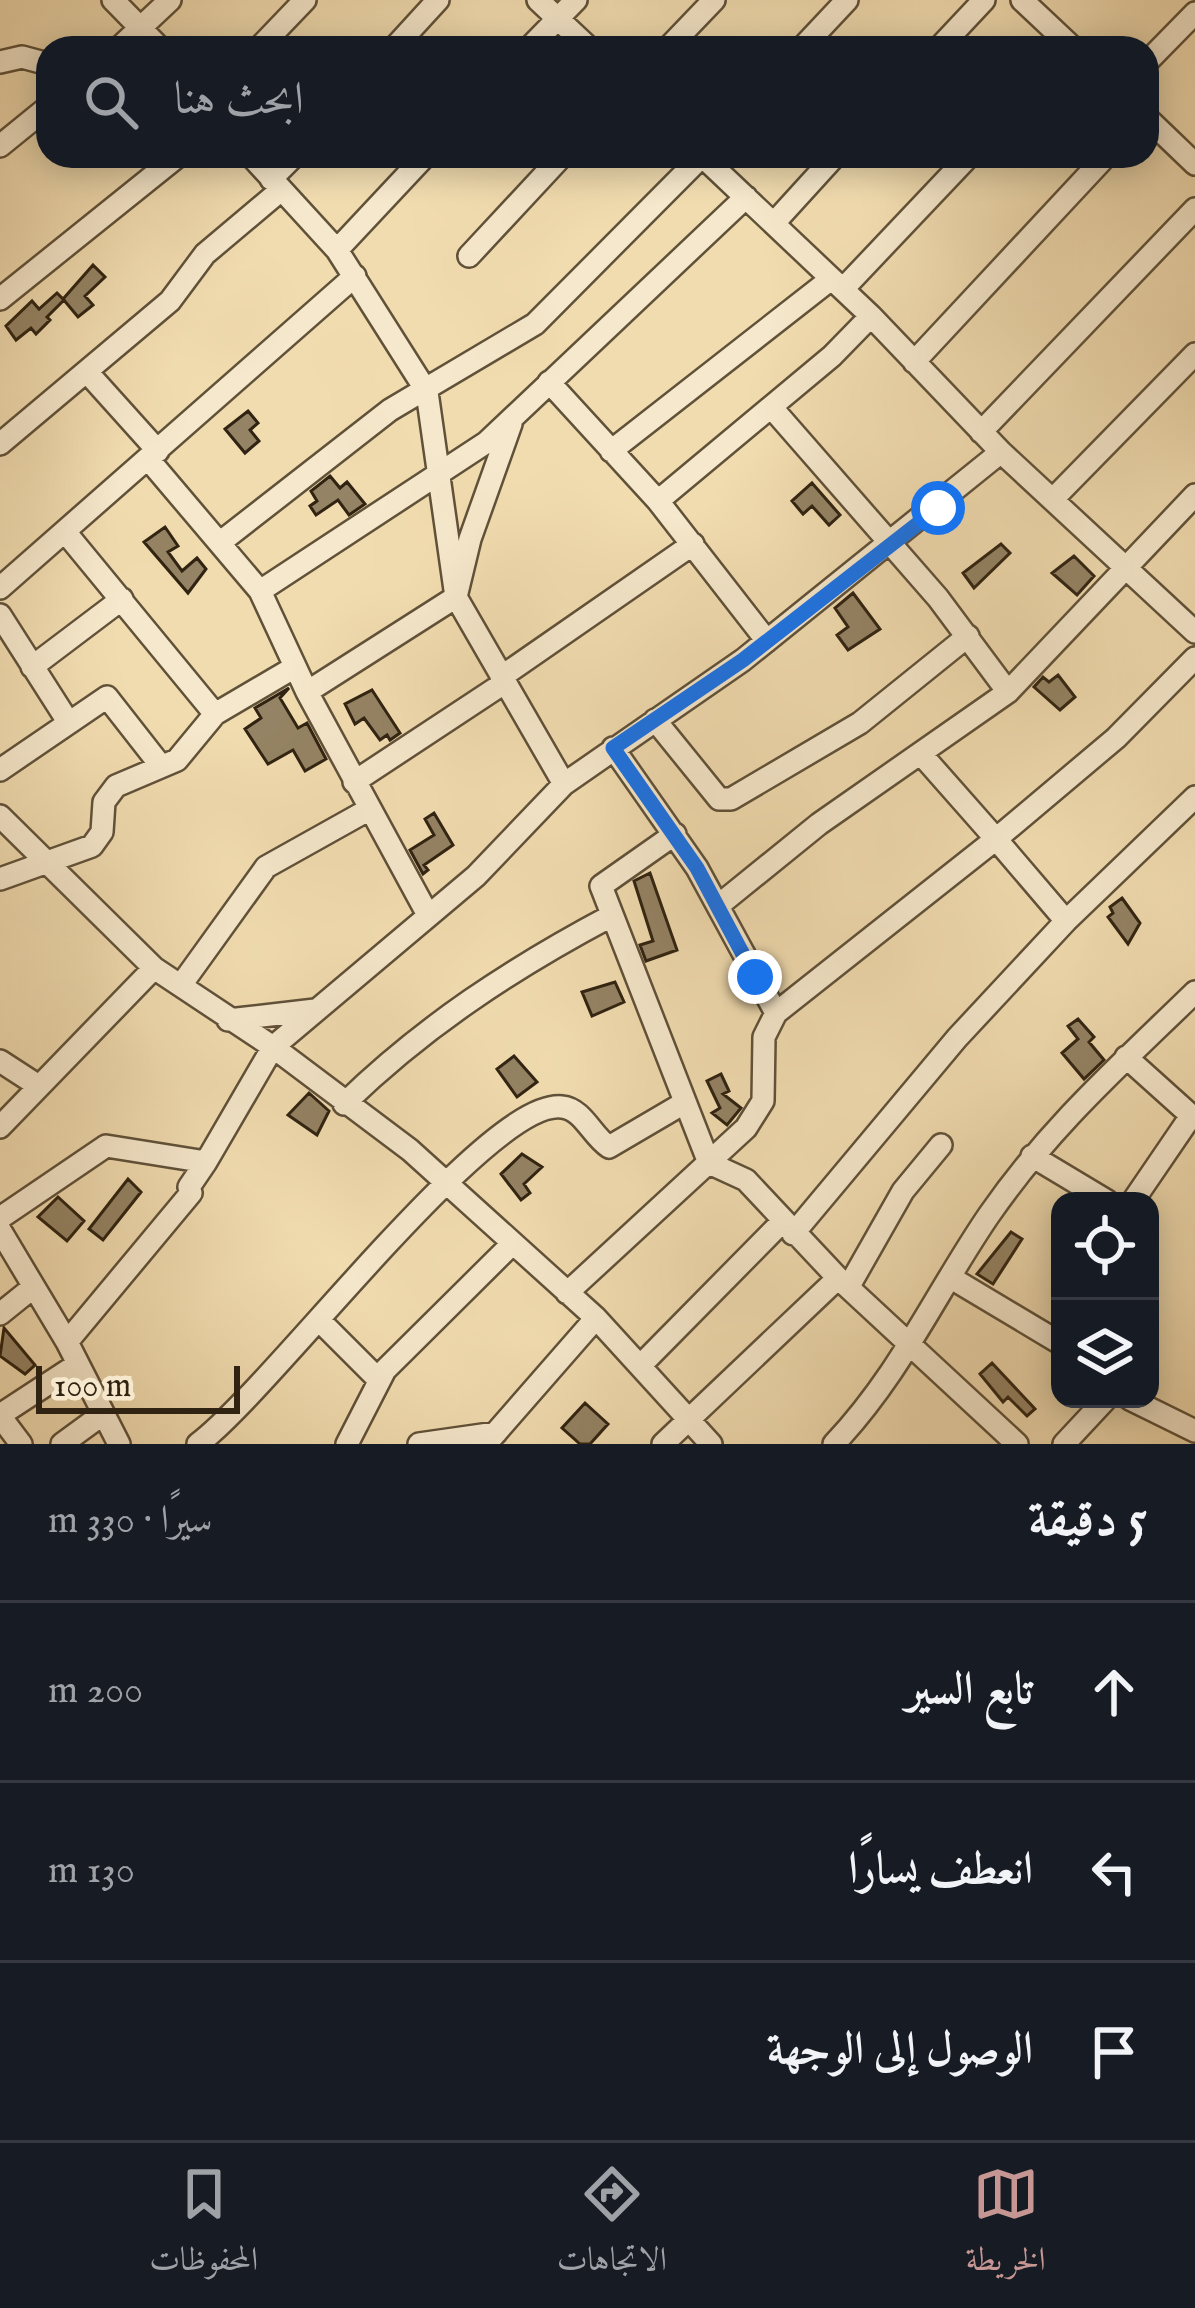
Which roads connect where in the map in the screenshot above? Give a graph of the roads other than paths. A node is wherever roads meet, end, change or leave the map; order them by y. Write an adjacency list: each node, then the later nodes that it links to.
1 (113, 0): 13 (street)
2 (170, 0): 13 (street)
3 (305, 0): 16 (street)
4 (438, 0): 17 (street)
5 (538, 0): 12 (street)
6 (576, 0): 12 (street)
7 (714, 0): 20 (street)
8 (847, 0): 21 (street)
9 (985, 0): 22 (street)
10 (1031, 3): 23 (street)
11 (1195, 13): 24 (street)
12 (558, 19): 18 (street); 19 (street)
13 (142, 29): 14 (street); 15 (street)
14 (134, 36)
15 (149, 36)
16 (270, 36)
17 (405, 36)
18 (541, 36)
19 (576, 36)
20 (680, 36)
21 (813, 36)
22 (950, 36)
23 (1062, 36)
24 (1159, 50)
25 (36, 61): 26 (street)
26 (0, 62)
27 (36, 117): 29 (street)
28 (1159, 130): 30 (street)
29 (0, 146)
30 (1195, 164)
31 (163, 168): 49 (street)
32 (261, 168): 41 (street)
33 (287, 168): 41 (street)
34 (414, 168): 45 (street)
35 (551, 168): 46 (street)
36 (690, 168): 55 (street)
37 (715, 168): 42 (street)
38 (824, 168): 44 (street)
39 (957, 168): 48 (street)
40 (1095, 168): 52 (street)
41 (276, 185): 45 (street); 53 (street)
42 (746, 197): 44 (street); 54 (street)
43 (1195, 209): 58 (street)
44 (774, 223): 48 (street)
45 (337, 250): 47 (street)
46 (469, 256)
47 (355, 276): 55 (street); 62 (street)
48 (837, 284): 50 (street); 60 (street)
49 (0, 298)
50 (871, 316): 52 (street); 56 (street)
51 (1195, 354): 65 (street)
52 (914, 362): 58 (street)
53 (87, 372): 59 (street); 62 (street)
54 (549, 382): 57 (street); 60 (street)
55 (427, 392): 63 (street); 68 (street)
56 (772, 408): 66 (street); 70 (street)
57 (514, 417): 63 (street); 74 (street)
58 (981, 432): 61 (street)
59 (0, 444)
60 (610, 451): 66 (street)
61 (1001, 452): 65 (street); 70 (street)
62 (154, 456): 67 (street); 68 (street)
63 (437, 476): 73 (street); 74 (street)
64 (1195, 495): 71 (street)
65 (1055, 497): 71 (street)
66 (658, 502): 69 (street)
67 (66, 533): 72 (street); 75 (street)
68 (222, 541): 73 (street)
69 (693, 544): 79 (street); 83 (street)
70 (891, 545): 78 (street); 79 (street)
71 (1124, 566): 77 (street); 85 (street)
72 (0, 587)
73 (260, 591): 82 (street)
74 (456, 597): 83 (street); 84 (street)
75 (122, 599): 81 (street); 86 (street)
76 (0, 615): 81 (street)
77 (1195, 632)
78 (968, 636): 85 (street); 88 (street)
79 (767, 641): 88 (street)
80 (1195, 658): 99 (street)
81 (32, 667): 87 (street)
82 (295, 668): 84 (street); 86 (street)
83 (503, 680): 93 (street); 94 (street)
84 (307, 692): 93 (street)
85 (1008, 692): 90 (street)
86 (215, 714): 91 (street)
87 (68, 720): 91 (street); 92 (street)
88 (656, 720): 89 (street)
89 (613, 748): 94 (street); 98 (street)
90 (921, 754): 99 (street); 102 (street)
91 (161, 766): 100 (street)
92 (0, 770)
93 (354, 782): 96 (street)
94 (564, 784): 103 (street)
95 (1192, 805): 105 (street)
96 (368, 810): 103 (street); 107 (street)
97 (0, 817): 100 (street)
98 (675, 834): 102 (street); 104 (street)
99 (996, 838): 105 (street); 110 (street)
100 (42, 861): 101 (street); 106 (street)
101 (0, 879)
102 (718, 905): 110 (street)
103 (428, 915): 109 (street)
104 (611, 916): 116 (street); 117 (street)
105 (1066, 920): 128 (street)
106 (154, 968): 107 (street); 115 (street)
107 (181, 985): 111 (street)
108 (1195, 992): 113 (street)
109 (315, 1010): 111 (street); 112 (street)
110 (776, 1013): 123 (street)
111 (227, 1020): 112 (street)
112 (273, 1046): 117 (street); 122 (street)
113 (1126, 1058): 118 (street); 121 (street)
114 (0, 1061): 115 (street)
115 (38, 1085): 119 (street)
116 (684, 1103): 123 (street); 124 (street)
117 (344, 1104): 124 (street)
118 (1193, 1118): 126 (street)
119 (0, 1127)
120 (941, 1145): 132 (street)
121 (1032, 1156): 125 (street); 131 (street)
122 (206, 1162): 127 (street); 139 (street)
123 (709, 1163): 128 (street); 134 (street)
124 (444, 1185): 130 (street); 137 (street)
125 (1092, 1192)
126 (1140, 1192)
127 (0, 1218)
128 (788, 1228): 132 (street); 141 (street)
129 (0, 1229): 133 (street)
130 (511, 1245): 134 (street); 143 (street)
131 (953, 1279): 138 (street); 140 (street)
132 (843, 1282): 140 (street); 148 (street)
133 (31, 1289): 135 (street); 139 (street)
134 (567, 1293): 136 (street)
135 (0, 1314)
136 (596, 1318): 141 (street); 150 (street)
137 (320, 1321): 143 (street); 154 (street)
138 (1051, 1337)
139 (68, 1342): 142 (street)
140 (912, 1346): 159 (street); 160 (street)
141 (643, 1363): 148 (street)
142 (78, 1364): 146 (street); 147 (street)
143 (378, 1379): 155 (street)
144 (1098, 1408): 161 (street)
145 (1148, 1408): 149 (street)
146 (103, 1414): 152 (street); 153 (street)
147 (0, 1416): 151 (street)
148 (690, 1418): 157 (street); 158 (street)
149 (1195, 1431)
150 (491, 1438): 156 (street)
151 (21, 1444)
152 (62, 1444)
153 (118, 1444)
154 (198, 1444)
155 (347, 1444)
156 (419, 1444)
157 (663, 1444)
158 (711, 1444)
159 (834, 1444)
160 (1017, 1444)
161 (1064, 1444)

